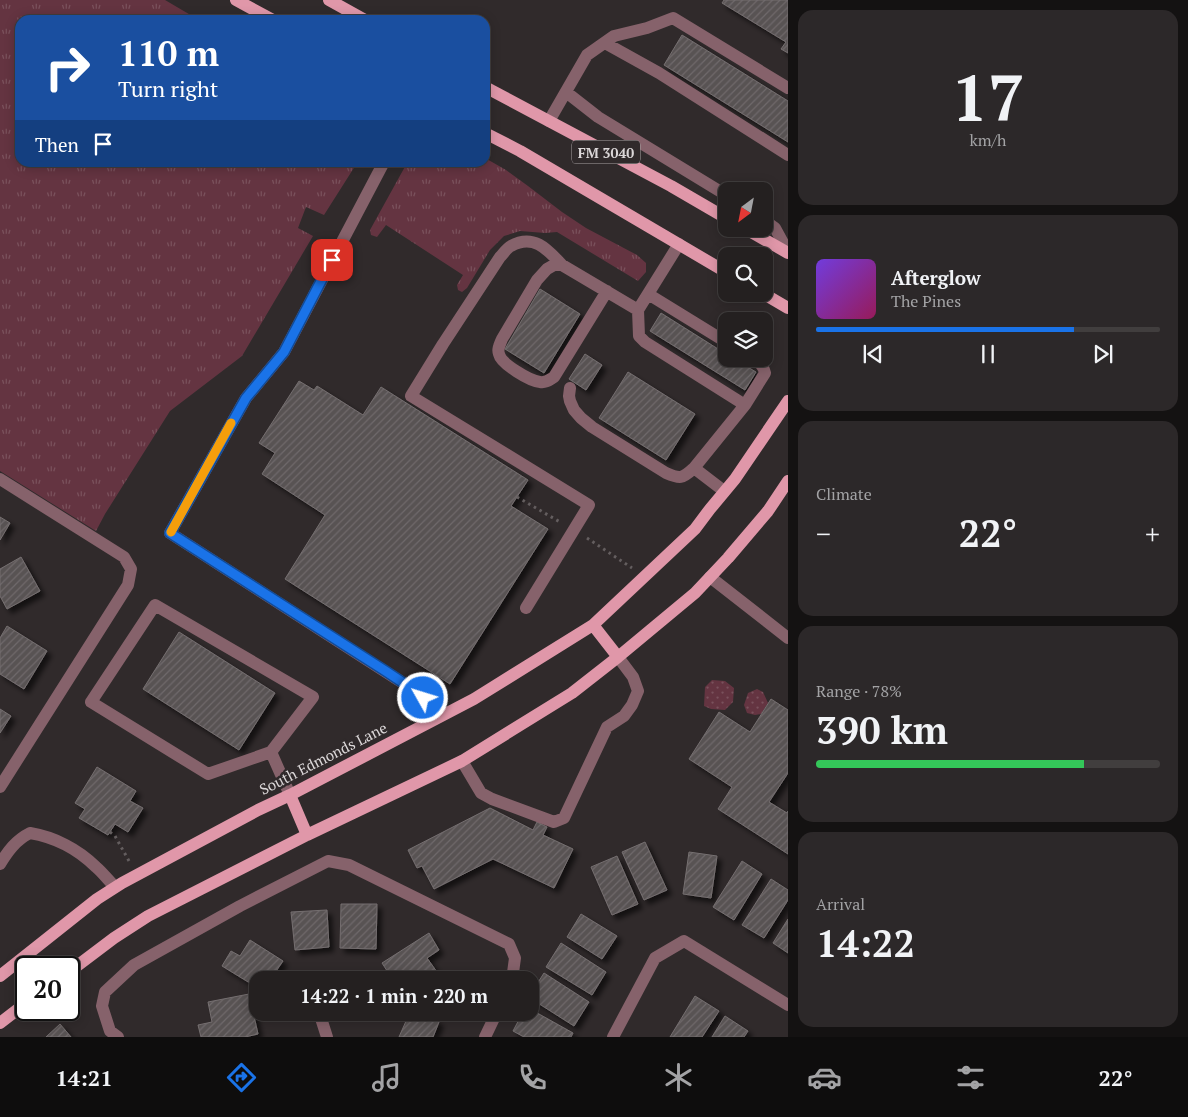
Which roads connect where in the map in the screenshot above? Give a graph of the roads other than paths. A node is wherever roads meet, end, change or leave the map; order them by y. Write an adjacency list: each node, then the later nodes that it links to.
1 (236, 0): 3 (main road)
2 (329, 0): 4 (main road)
3 (264, 15)
4 (355, 15)
5 (605, 43): 6 (street); 8 (street); 11 (street)
6 (788, 88)
7 (490, 90): 9 (main road, FM 3040)
8 (566, 92): 9 (street); 13 (street)
9 (549, 121): 14 (main road, FM 3040)
10 (490, 136): 17 (main road, FM 3040)
11 (788, 155)
12 (381, 167): 40 (street)
13 (718, 190)
14 (718, 213)
15 (773, 227): 18 (street)
16 (762, 238): 18 (main road)
17 (679, 244): 20 (main road, FM 3040); 22 (street)
18 (788, 252)
19 (562, 264): 21 (street); 21 (street); 36 (street)
20 (718, 267)
21 (607, 291): 25 (street)
22 (648, 294): 25 (street); 26 (street)
23 (773, 299): 24 (main road)
24 (788, 308)
25 (638, 310): 30 (street)
26 (718, 337)
27 (763, 367): 30 (street)
28 (570, 388): 31 (street)
29 (788, 401): 34 (main road, South Edmonds Lane)
30 (745, 405): 31 (street)
31 (694, 468): 34 (street)
32 (0, 479): 43 (street)
33 (788, 481): 35 (main road)
34 (724, 491): 37 (main road, South Edmonds Lane)
35 (710, 577): 38 (street); 39 (main road)
36 (526, 608)
37 (594, 625): 39 (main road); 40 (main road, South Edmonds Lane)
38 (788, 638)
39 (618, 657): 42 (main road); 42 (street)
40 (434, 719): 44 (main road, South Edmonds Lane)
41 (271, 752): 41 (street); 44 (street)
42 (462, 761): 45 (main road)
43 (0, 788)
44 (290, 795): 45 (main road); 47 (main road, South Edmonds Lane)
45 (307, 835): 48 (main road)
46 (0, 864): 47 (street)
47 (115, 888): 50 (main road, South Edmonds Lane)
48 (80, 964)
49 (513, 971): 56 (street)
50 (0, 976)
51 (788, 1005): 59 (street)
52 (15, 1012): 55 (main road)
53 (321, 1021): 57 (street)
54 (493, 1021): 58 (street)
55 (0, 1023)
56 (118, 1037)
57 (327, 1037)
58 (485, 1037)
59 (613, 1037)

